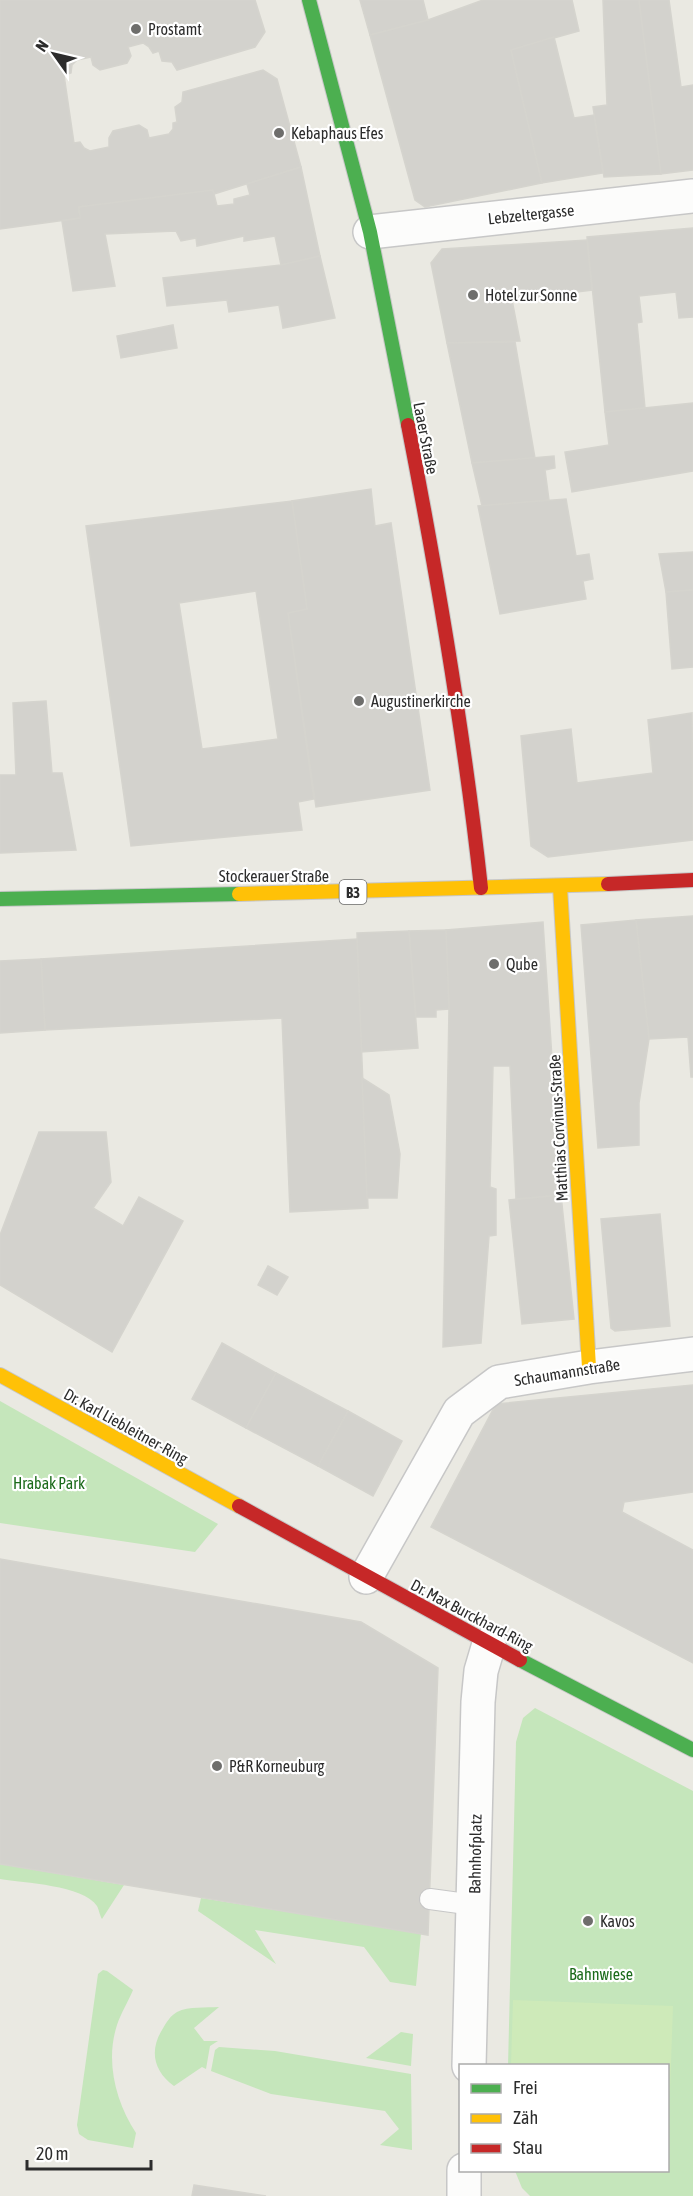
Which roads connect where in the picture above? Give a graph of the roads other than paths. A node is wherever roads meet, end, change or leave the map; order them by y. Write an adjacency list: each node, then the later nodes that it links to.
1 (309, 0): 3 (street, Laaer Straße)
2 (693, 196): 3 (street, Lebzeltergasse)
3 (370, 232): 6 (street, Laaer Straße)
4 (693, 880): 5 (street, Stockerauer Straße / B3)
5 (560, 887): 6 (street, Stockerauer Straße / B3); 9 (street, Matthias Corvinus-Straße)
6 (482, 888): 7 (street, Stockerauer Straße / B3)
7 (0, 899)
8 (693, 1354): 9 (street, Schaumannstraße)
9 (589, 1366): 12 (street, Schaumannstraße)
10 (0, 1375): 11 (street, Dr. Karl Liebleitner-Ring)
11 (237, 1505): 12 (street, Dr. Max Burckhard-Ring)
12 (366, 1577): 13 (street, Dr. Max Burckhard-Ring)
13 (489, 1644): 14 (street, Dr. Max Burckhard-Ring); 16 (street, Bahnhofplatz)
14 (693, 1750)
15 (429, 1899): 16 (lane)
16 (474, 1905): 17 (street, Bahnhofplatz)
17 (469, 2064)

